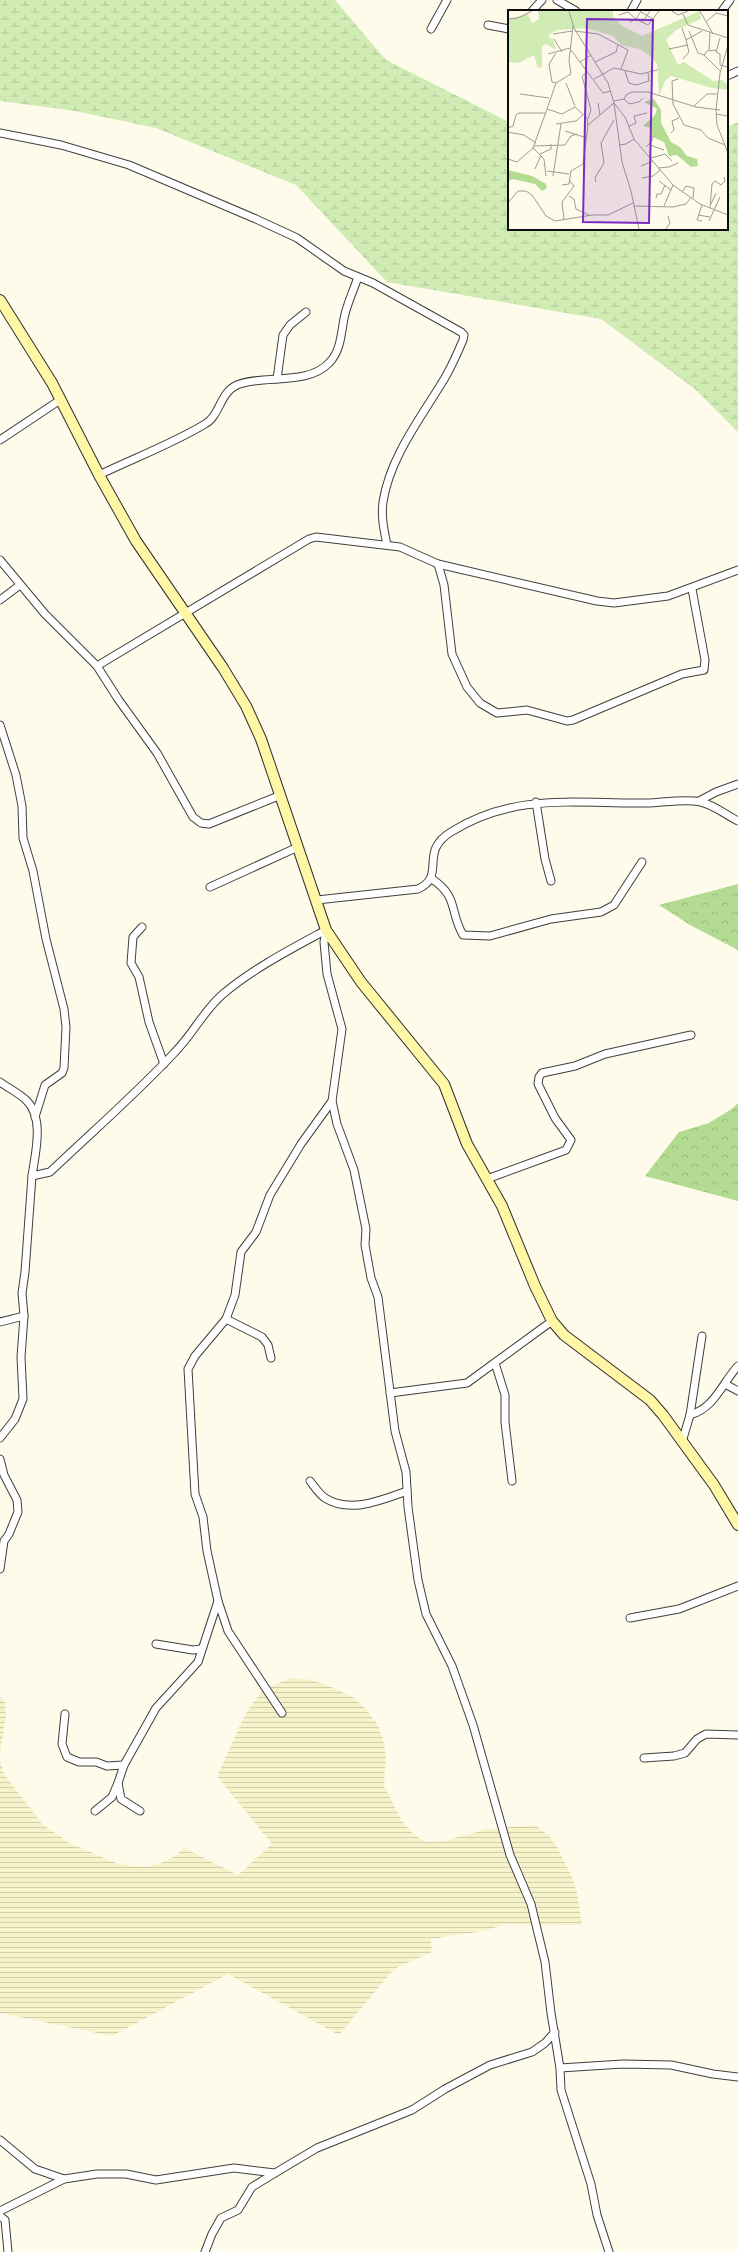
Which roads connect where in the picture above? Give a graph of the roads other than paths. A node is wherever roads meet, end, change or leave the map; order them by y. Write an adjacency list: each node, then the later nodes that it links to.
1 (447, 0): 11 (street)
2 (542, 0): 6 (street)
3 (557, 0): 7 (street)
4 (637, 0): 8 (street)
5 (730, 0): 9 (street)
6 (533, 10)
7 (572, 10)
8 (632, 10)
9 (723, 10)
10 (488, 25): 12 (street)
11 (431, 29)
12 (508, 29)
13 (738, 71): 14 (street)
14 (728, 76)
15 (0, 133): 16 (street)
16 (358, 277): 19 (street); 23 (street)
17 (0, 300): 20 (street)
18 (306, 312): 19 (street)
19 (277, 379): 22 (street)
20 (60, 400): 21 (street); 22 (street)
21 (0, 440)
22 (98, 475): 30 (street)
23 (387, 545): 25 (street); 30 (street)
24 (0, 560): 27 (street)
25 (438, 564): 28 (street); 28 (street)
26 (738, 570): 28 (street)
27 (20, 585): 29 (street); 31 (street)
28 (692, 589)
29 (0, 600)
30 (185, 613): 31 (street); 34 (street)
31 (97, 666): 34 (street)
32 (0, 725): 50 (street)
33 (738, 784): 35 (street)
34 (281, 795): 38 (street)
35 (699, 801): 36 (street); 37 (street)
36 (536, 802): 40 (street); 41 (street)
37 (738, 821)
38 (298, 847): 42 (street); 43 (street)
39 (642, 862): 40 (street)
40 (432, 879): 43 (street)
41 (551, 881)
42 (210, 887)
43 (317, 900): 45 (street)
44 (142, 927): 47 (street)
45 (326, 930): 47 (street); 49 (street); 52 (street)
46 (691, 1035): 52 (street)
47 (164, 1064): 51 (street)
48 (0, 1082): 50 (street)
49 (332, 1101): 54 (street); 63 (street)
50 (35, 1117): 51 (street)
51 (32, 1176): 53 (street)
52 (487, 1180): 55 (street)
53 (24, 1316): 56 (street); 65 (street)
54 (226, 1319): 58 (street); 74 (street)
55 (552, 1321): 59 (street); 66 (street)
56 (0, 1322)
57 (702, 1336): 64 (street)
58 (271, 1358)
59 (495, 1363): 63 (street); 69 (street)
60 (738, 1366): 61 (street)
61 (725, 1384): 62 (street); 64 (street)
62 (738, 1391)
63 (390, 1393): 70 (street)
64 (690, 1415): 66 (street)
65 (0, 1438)
66 (682, 1442): 71 (street)
67 (0, 1459): 72 (street)
68 (310, 1481): 70 (street)
69 (512, 1481)
70 (407, 1491): 86 (street)
71 (738, 1525)
72 (0, 1569)
73 (738, 1586): 75 (street)
74 (218, 1601): 77 (street); 78 (street)
75 (630, 1618)
76 (156, 1644): 77 (street)
77 (201, 1649): 82 (street)
78 (282, 1713)
79 (65, 1714): 82 (street)
80 (738, 1735): 81 (street)
81 (644, 1758)
82 (124, 1765): 83 (street)
83 (118, 1783): 84 (street); 85 (street)
84 (95, 1811)
85 (140, 1811)
86 (555, 2032): 87 (street); 90 (street)
87 (560, 2068): 88 (street); 96 (street)
88 (738, 2077)
89 (0, 2140): 91 (street)
90 (274, 2173): 91 (street); 95 (street)
91 (64, 2179): 92 (street)
92 (0, 2212)
93 (0, 2216): 94 (street)
94 (8, 2252)
95 (205, 2252)
96 (609, 2252)

